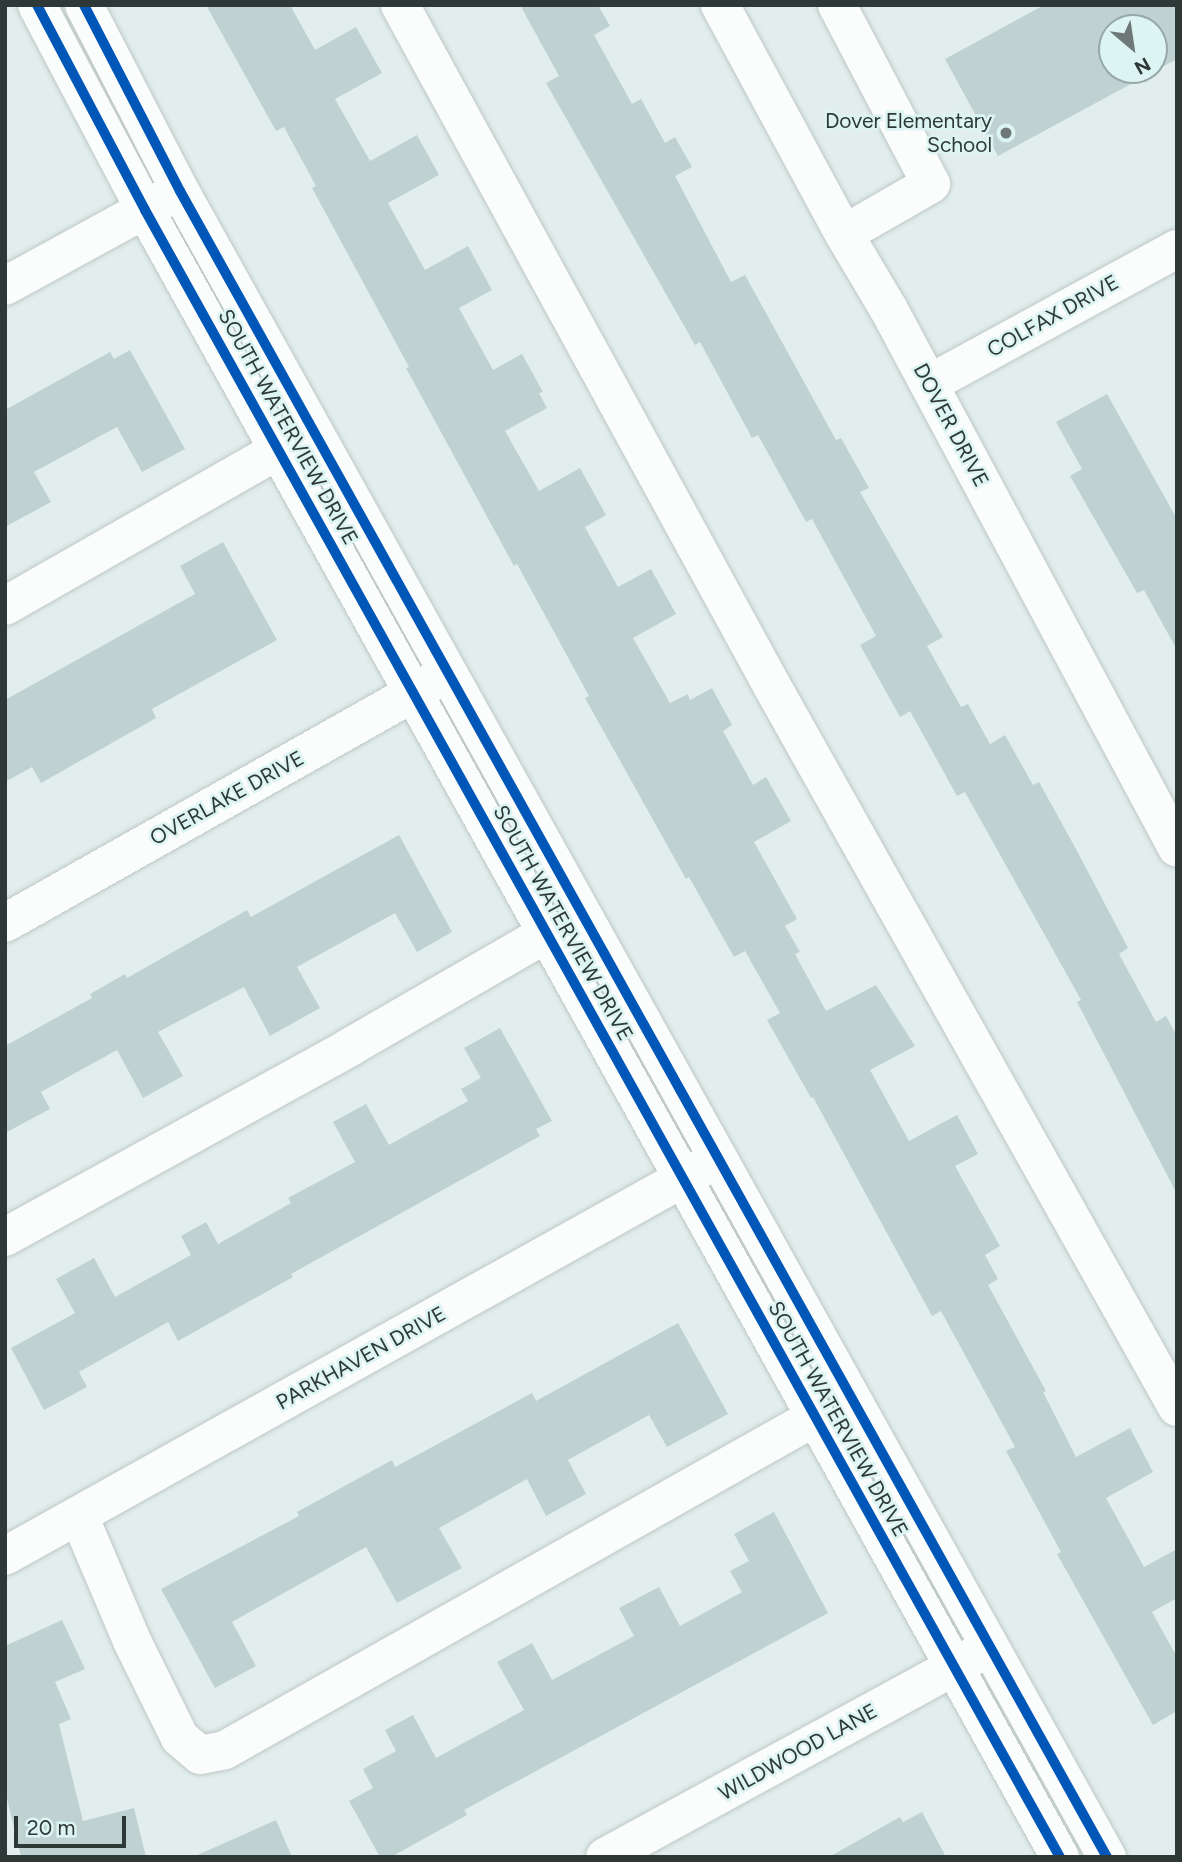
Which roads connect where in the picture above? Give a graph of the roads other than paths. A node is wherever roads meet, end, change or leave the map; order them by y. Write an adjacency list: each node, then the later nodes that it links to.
1 (37, 5): 7 (street, SOUTH WATERVIEW DRIVE)
2 (84, 5): 6 (street, SOUTH WATERVIEW DRIVE)
3 (400, 5): 22 (street)
4 (720, 5): 8 (street, DOVER DRIVE)
5 (837, 5): 8 (street)
6 (180, 191): 7 (street); 14 (street, SOUTH WATERVIEW DRIVE)
7 (145, 210): 10 (street); 12 (street, SOUTH WATERVIEW DRIVE)
8 (844, 234): 11 (street, DOVER DRIVE)
9 (1174, 257): 11 (street, COLFAX DRIVE)
10 (5, 286)
11 (929, 384): 16 (street, DOVER DRIVE)
12 (279, 450): 13 (street); 15 (street, SOUTH WATERVIEW DRIVE)
13 (5, 606)
14 (449, 673): 15 (street, OVERLAKE DRIVE); 19 (street, SOUTH WATERVIEW DRIVE)
15 (415, 693): 17 (street, OVERLAKE DRIVE); 18 (street, SOUTH WATERVIEW DRIVE)
16 (1177, 848)
17 (5, 923)
18 (546, 934): 20 (street, SOUTH WATERVIEW DRIVE); 21 (street)
19 (717, 1159): 20 (street, PARKHAVEN DRIVE); 26 (street, SOUTH WATERVIEW DRIVE)
20 (682, 1178): 23 (street, SOUTH WATERVIEW DRIVE); 24 (street, PARKHAVEN DRIVE)
21 (5, 1237)
22 (1177, 1406)
23 (815, 1417): 24 (street); 27 (street, SOUTH WATERVIEW DRIVE)
24 (79, 1516): 25 (street, PARKHAVEN DRIVE)
25 (5, 1556)
26 (990, 1646): 27 (street, WILDWOOD LANE); 30 (street, SOUTH WATERVIEW DRIVE)
27 (954, 1667): 28 (street, WILDWOOD LANE); 29 (street, SOUTH WATERVIEW DRIVE)
28 (606, 1857)
29 (1060, 1857)
30 (1107, 1857)

